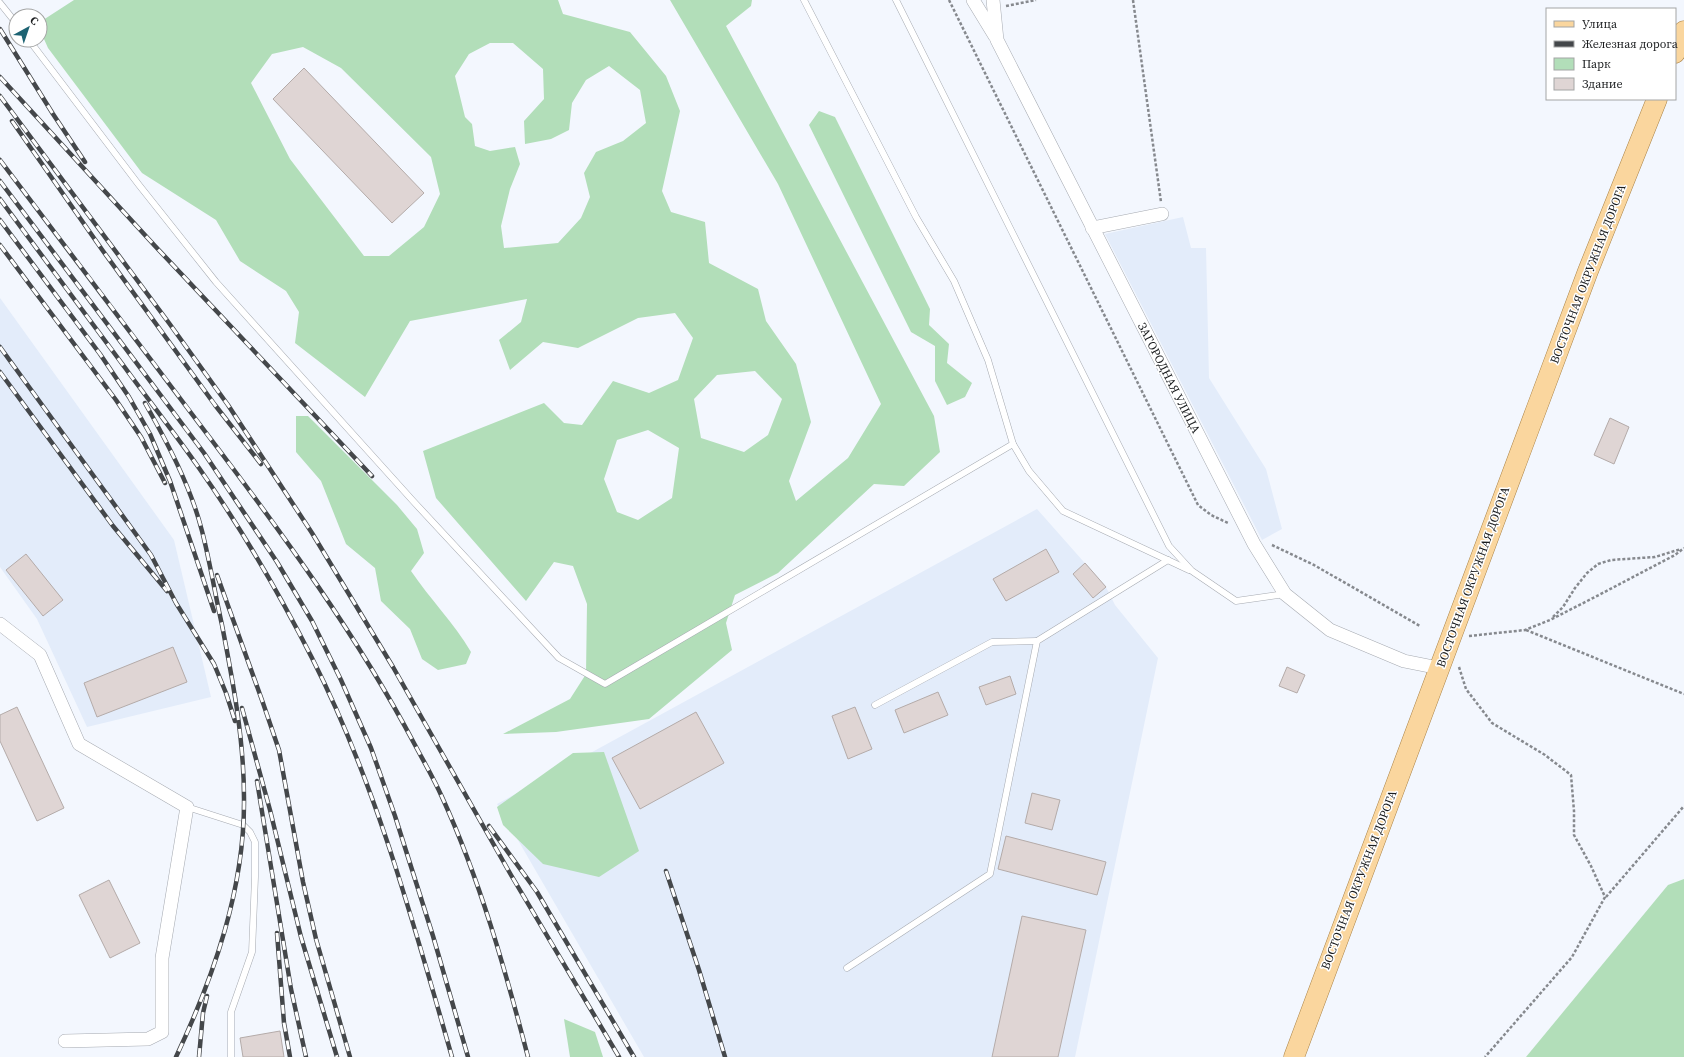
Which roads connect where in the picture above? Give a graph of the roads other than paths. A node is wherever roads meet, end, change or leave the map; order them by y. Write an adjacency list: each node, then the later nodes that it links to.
1 (804, 0): 14 (lane)
2 (896, 0): 16 (lane)
3 (973, 0): 8 (street)
4 (0, 3): 6 (lane)
5 (993, 4): 8 (street, ЗАГОРОДНАЯ УЛИЦА)
6 (8, 14)
7 (1684, 31): 10 (main road)
8 (996, 40): 13 (street, ЗАГОРОДНАЯ УЛИЦА)
9 (35, 48): 14 (lane)
10 (1676, 51)
11 (1657, 100): 20 (main road, ВОСТОЧНАЯ ОКРУЖНАЯ ДОРОГА)
12 (1162, 214): 13 (street)
13 (1092, 228): 17 (street, ЗАГОРОДНАЯ УЛИЦА)
14 (1013, 444): 15 (lane)
15 (1168, 560): 16 (lane); 19 (lane)
16 (1192, 571): 17 (lane)
17 (1285, 594): 20 (street, ЗАГОРОДНАЯ УЛИЦА)
18 (0, 624): 22 (street)
19 (1037, 641): 21 (lane); 23 (lane)
20 (1439, 668): 26 (main road, ВОСТОЧНАЯ ОКРУЖНАЯ ДОРОГА)
21 (875, 705)
22 (186, 807): 24 (street); 25 (lane)
23 (846, 968)
24 (65, 1041)
25 (231, 1057)
26 (1294, 1057)

